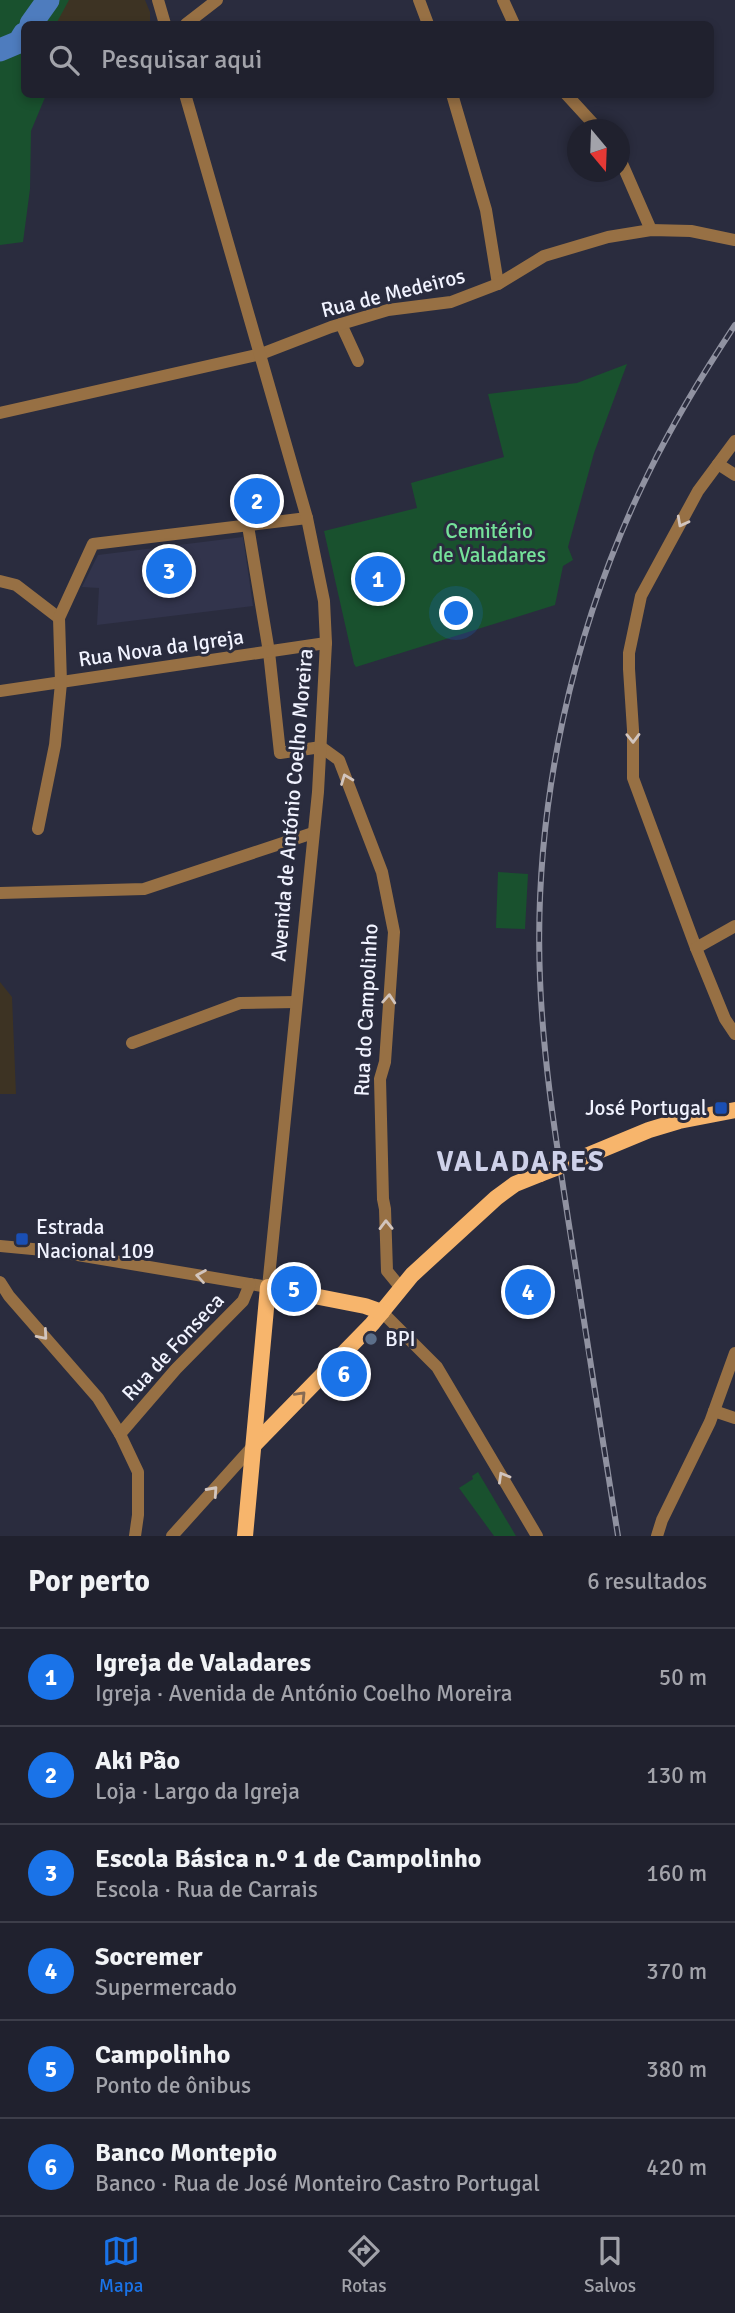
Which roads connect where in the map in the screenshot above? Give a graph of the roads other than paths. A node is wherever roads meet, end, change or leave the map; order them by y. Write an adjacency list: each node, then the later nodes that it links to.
1 (158, 0): 5 (street)
2 (217, 0): 6 (street)
3 (419, 0): 7 (street)
4 (503, 0): 8 (street)
5 (164, 21)
6 (191, 21)
7 (427, 21)
8 (512, 21)
9 (186, 98): 18 (street, Avenida de António Coelho Moreira)
10 (453, 98): 16 (street)
11 (570, 98): 12 (street)
12 (589, 119)
13 (630, 182): 14 (street)
14 (651, 230): 15 (street, Rua de Medeiros); 16 (street, Rua de Medeiros)
15 (735, 240)
16 (498, 284): 17 (street, Rua de Medeiros)
17 (341, 324): 18 (street, Rua de Medeiros); 19 (street)
18 (261, 354): 20 (street, Rua de Medeiros); 24 (street, Avenida de António Coelho Moreira)
19 (358, 361)
20 (0, 413)
21 (735, 440): 22 (street)
22 (718, 464): 23 (street); 37 (street, one-way to 37)
23 (735, 475)
24 (307, 518): 25 (street); 28 (street, Avenida de António Coelho Moreira)
25 (248, 526): 27 (street); 29 (street)
26 (0, 581): 27 (street)
27 (59, 618): 30 (street)
28 (326, 643): 29 (street); 32 (street, Avenida de António Coelho Moreira)
29 (269, 652): 30 (street, Rua Nova da Igreja); 32 (street, Rua Nova da Igreja)
30 (61, 683): 31 (street, Rua Nova da Igreja); 33 (street)
31 (0, 691)
32 (321, 747): 34 (street, Avenida de António Coelho Moreira); 46 (street, Rua do Campolinho, one-way to 32)
33 (38, 829)
34 (313, 833): 35 (street); 38 (street, Avenida de António Coelho Moreira)
35 (0, 893)
36 (735, 926): 37 (street)
37 (696, 948): 39 (street)
38 (296, 1002): 40 (street); 45 (street, Avenida de António Coelho Moreira)
39 (735, 1034)
40 (132, 1043)
41 (735, 1110): 46 (main road, bridge)
42 (0, 1246): 44 (street, one-way to 42)
43 (0, 1282): 51 (street, one-way to 51)
44 (250, 1284): 45 (street); 51 (street, Rua de Fonseca)
45 (268, 1287): 47 (main road); 52 (main road, Avenida de António Coelho Moreira)
46 (401, 1288): 47 (main road)
47 (382, 1312): 52 (main road, one-way to 47); 56 (street, one-way to 47)
48 (735, 1353): 49 (street)
49 (714, 1411): 50 (street); 57 (street)
50 (735, 1418)
51 (120, 1434): 53 (street)
52 (254, 1445): 54 (street, one-way to 52); 55 (main road, Avenida de António Coelho Moreira)
53 (135, 1536)
54 (172, 1536)
55 (245, 1536)
56 (537, 1536)
57 (657, 1536)

